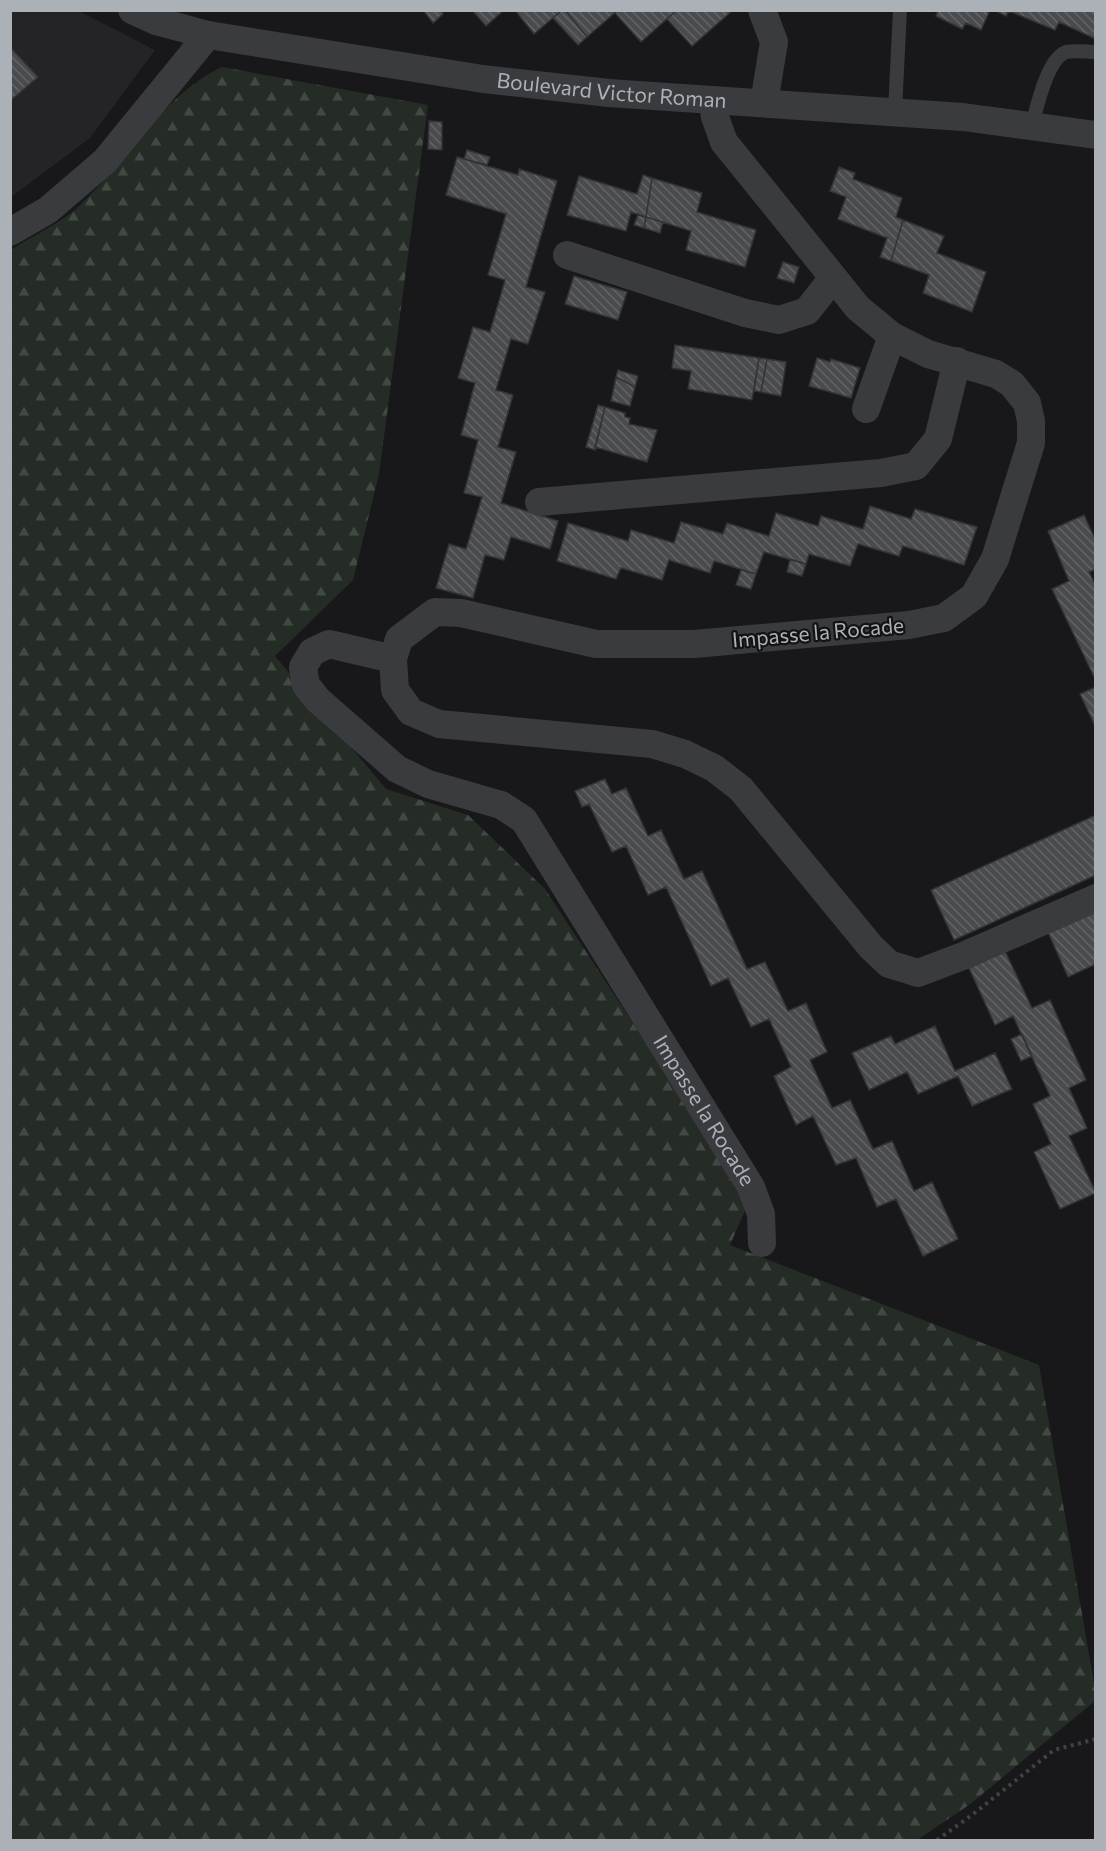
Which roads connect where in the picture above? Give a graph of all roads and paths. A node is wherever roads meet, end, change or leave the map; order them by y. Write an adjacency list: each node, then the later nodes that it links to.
1 (762, 10): 7 (street)
2 (900, 10): 8 (lane)
3 (150, 14): 4 (street, Boulevard Victor Roman)
4 (208, 35): 6 (street, Boulevard Victor Roman); 11 (street)
5 (1095, 52): 9 (lane)
6 (713, 100): 7 (street, Boulevard Victor Roman); 13 (street, Impasse la Rocade)
7 (765, 103): 8 (street, Boulevard Victor Roman)
8 (895, 111): 9 (street, Boulevard Victor Roman)
9 (1032, 125): 10 (street, Boulevard Victor Roman)
10 (1095, 135)
11 (10, 232)
12 (567, 255): 13 (street)
13 (833, 278): 14 (street, Impasse la Rocade)
14 (892, 336): 15 (street, Impasse la Rocade); 16 (street)
15 (957, 361): 17 (street); 18 (street, Impasse la Rocade)
16 (866, 409)
17 (539, 502)
18 (393, 659): 19 (street); 20 (street, Impasse la Rocade)
19 (1095, 898)
20 (762, 1243)
21 (1095, 1739): 22 (path)
22 (937, 1840)

